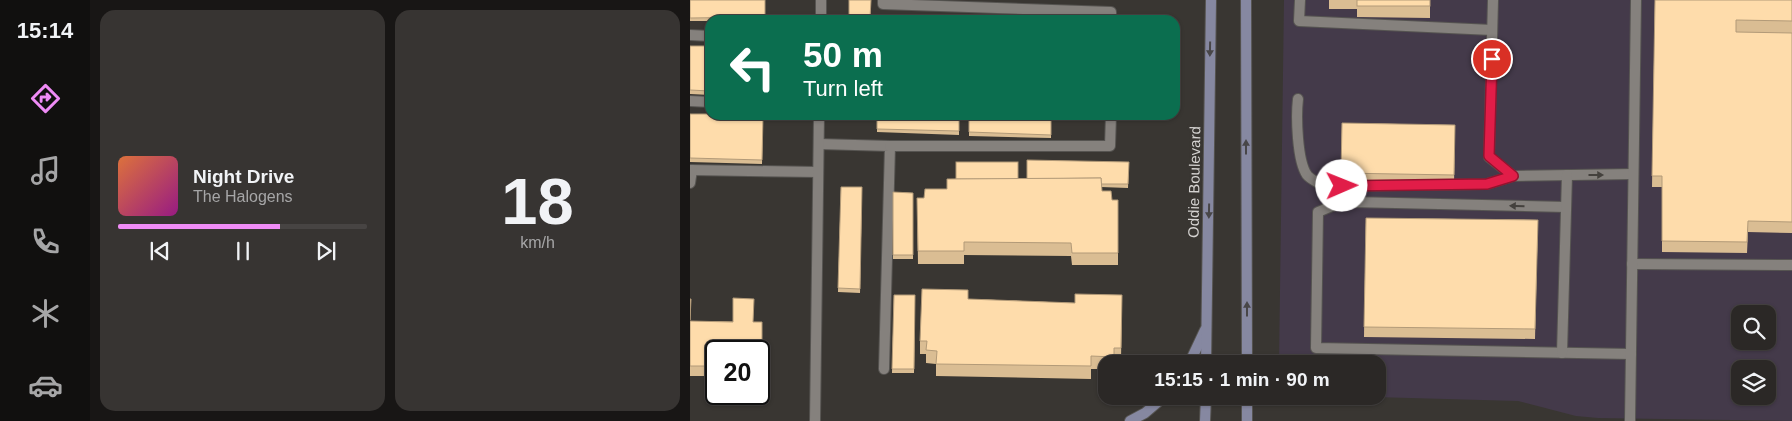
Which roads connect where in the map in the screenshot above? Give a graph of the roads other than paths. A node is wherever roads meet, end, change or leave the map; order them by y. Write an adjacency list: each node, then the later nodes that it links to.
1 (821, 0): 8 (lane)
2 (883, 0): 9 (lane)
3 (1211, 0): 29 (main road, Oddie Boulevard, one-way to 29)
4 (1246, 0): 34 (main road, one-way to 4)
5 (1300, 0): 10 (lane)
6 (1493, 0): 10 (lane)
7 (1636, 0): 22 (lane)
8 (821, 15)
9 (1112, 15)
10 (1492, 30): 24 (lane)
11 (690, 35): 12 (lane)
12 (705, 36)
13 (1298, 99): 24 (lane)
14 (690, 102): 15 (lane)
15 (705, 102)
16 (818, 120): 18 (lane)
17 (1110, 120): 19 (lane)
18 (819, 144): 19 (lane); 21 (lane)
19 (890, 146): 35 (lane)
20 (691, 170): 21 (lane); 25 (lane)
21 (818, 172): 39 (lane)
22 (1633, 174): 23 (lane, one-way to 22); 27 (lane)
23 (1567, 175): 24 (lane); 26 (lane)
24 (1513, 176)
25 (690, 183)
26 (1566, 207): 30 (lane); 30 (lane, one-way to 30)
27 (1632, 264): 28 (lane); 31 (lane)
28 (1792, 265)
29 (1207, 324): 32 (main road); 33 (main road, Oddie Boulevard)
30 (1562, 353): 31 (lane)
31 (1631, 354): 43 (lane)
32 (1194, 355)
33 (1206, 355)
34 (1247, 355)
35 (884, 369)
36 (1154, 405): 40 (main road)
37 (1206, 405): 41 (main road)
38 (1247, 405): 42 (main road)
39 (815, 421)
40 (1130, 421)
41 (1205, 421)
42 (1247, 421)
43 (1630, 421)

